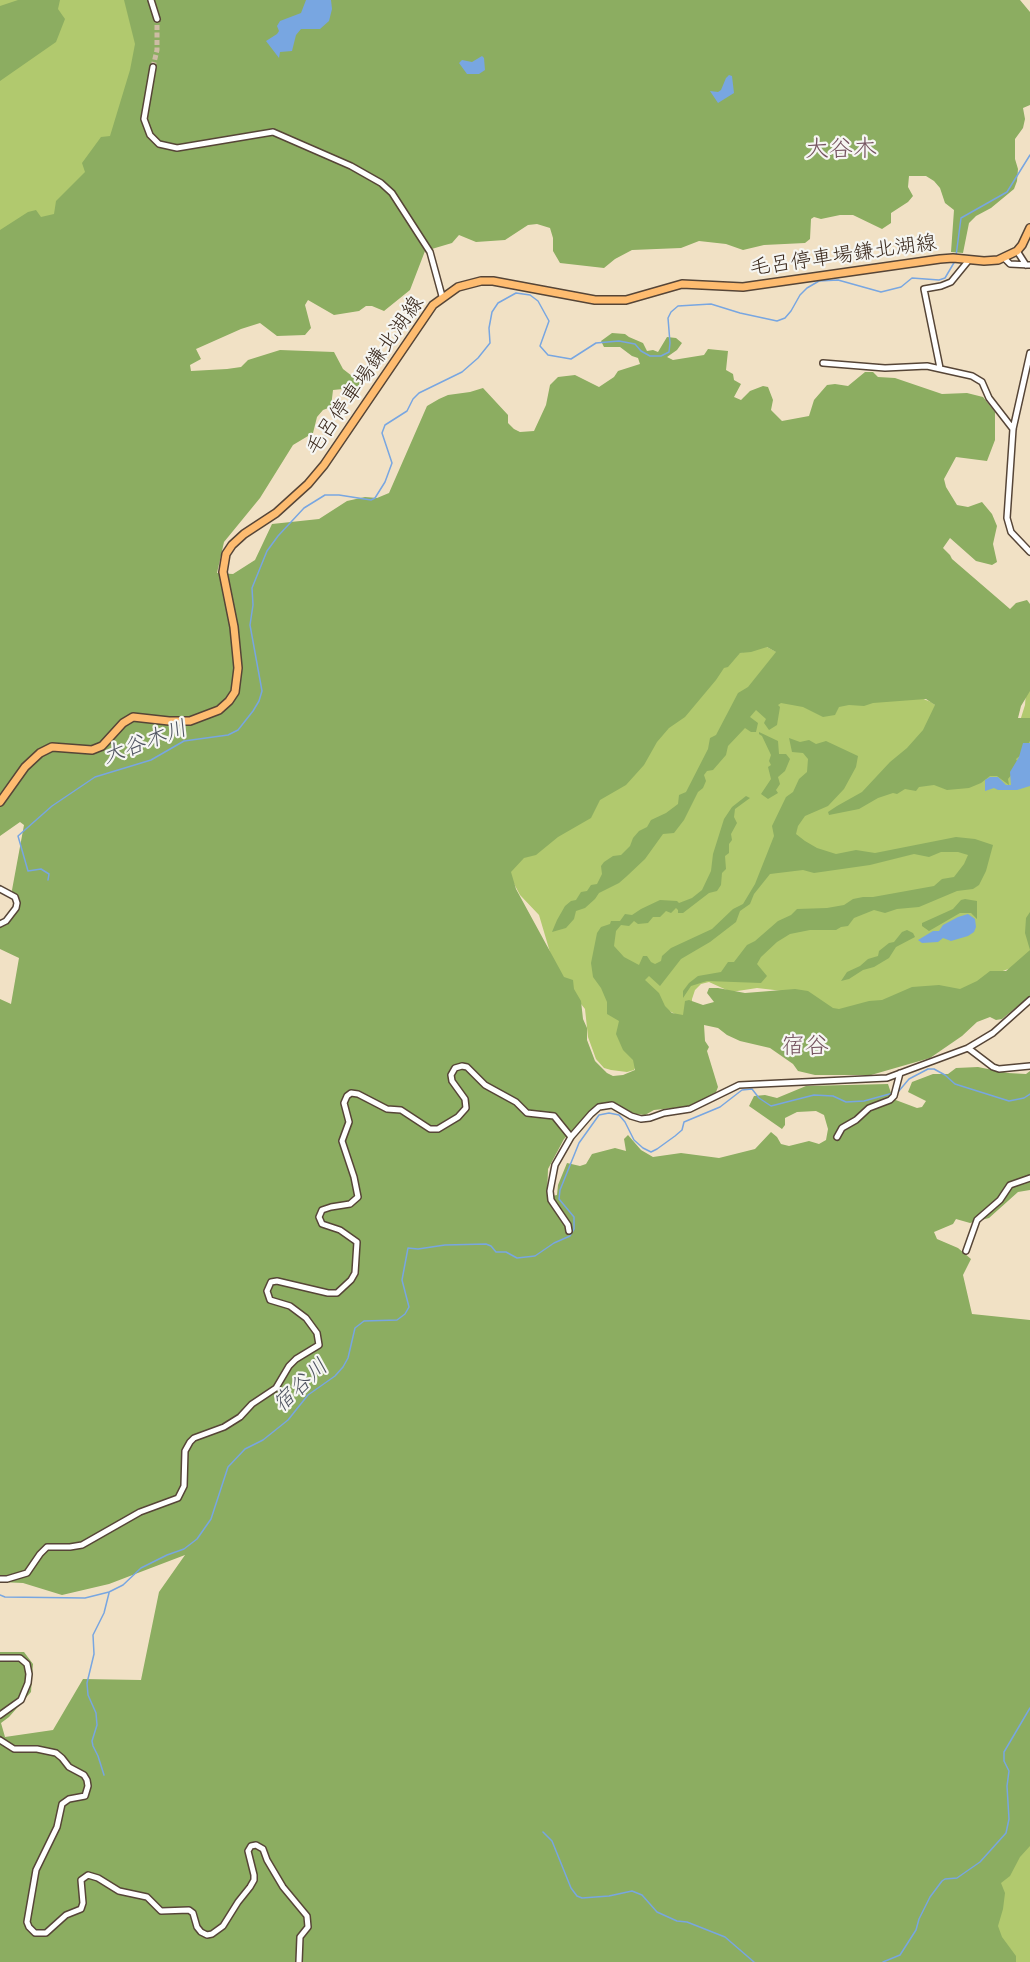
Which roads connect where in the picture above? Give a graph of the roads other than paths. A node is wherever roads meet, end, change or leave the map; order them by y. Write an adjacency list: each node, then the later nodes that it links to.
1 (151, 0): 2 (street)
2 (157, 19)
3 (153, 67): 9 (street)
4 (1030, 228): 5 (main road, 毛呂停車場鎌北湖線)
5 (1017, 250): 6 (main road, 毛呂停車場鎌北湖線); 8 (street)
6 (1004, 258): 7 (main road, 毛呂停車場鎌北湖線); 8 (street)
7 (969, 260): 9 (main road, 毛呂停車場鎌北湖線); 12 (street)
8 (1028, 265)
9 (442, 296): 15 (main road, 毛呂停車場鎌北湖線)
10 (1030, 353): 13 (street)
11 (823, 363): 12 (street)
12 (940, 368): 13 (street)
13 (1013, 429): 14 (street)
14 (1030, 552)
15 (0, 802)
16 (0, 889): 17 (street)
17 (0, 924)
18 (1030, 1000): 19 (street)
19 (968, 1048): 20 (street); 21 (street)
20 (1030, 1066)
21 (900, 1073): 22 (street); 23 (street)
22 (571, 1137): 25 (street); 27 (street)
23 (837, 1137)
24 (1030, 1178): 26 (street)
25 (568, 1231)
26 (966, 1251)
27 (0, 1579)
28 (0, 1658): 29 (street)
29 (0, 1715)
30 (0, 1740): 31 (street)
31 (300, 1962)

